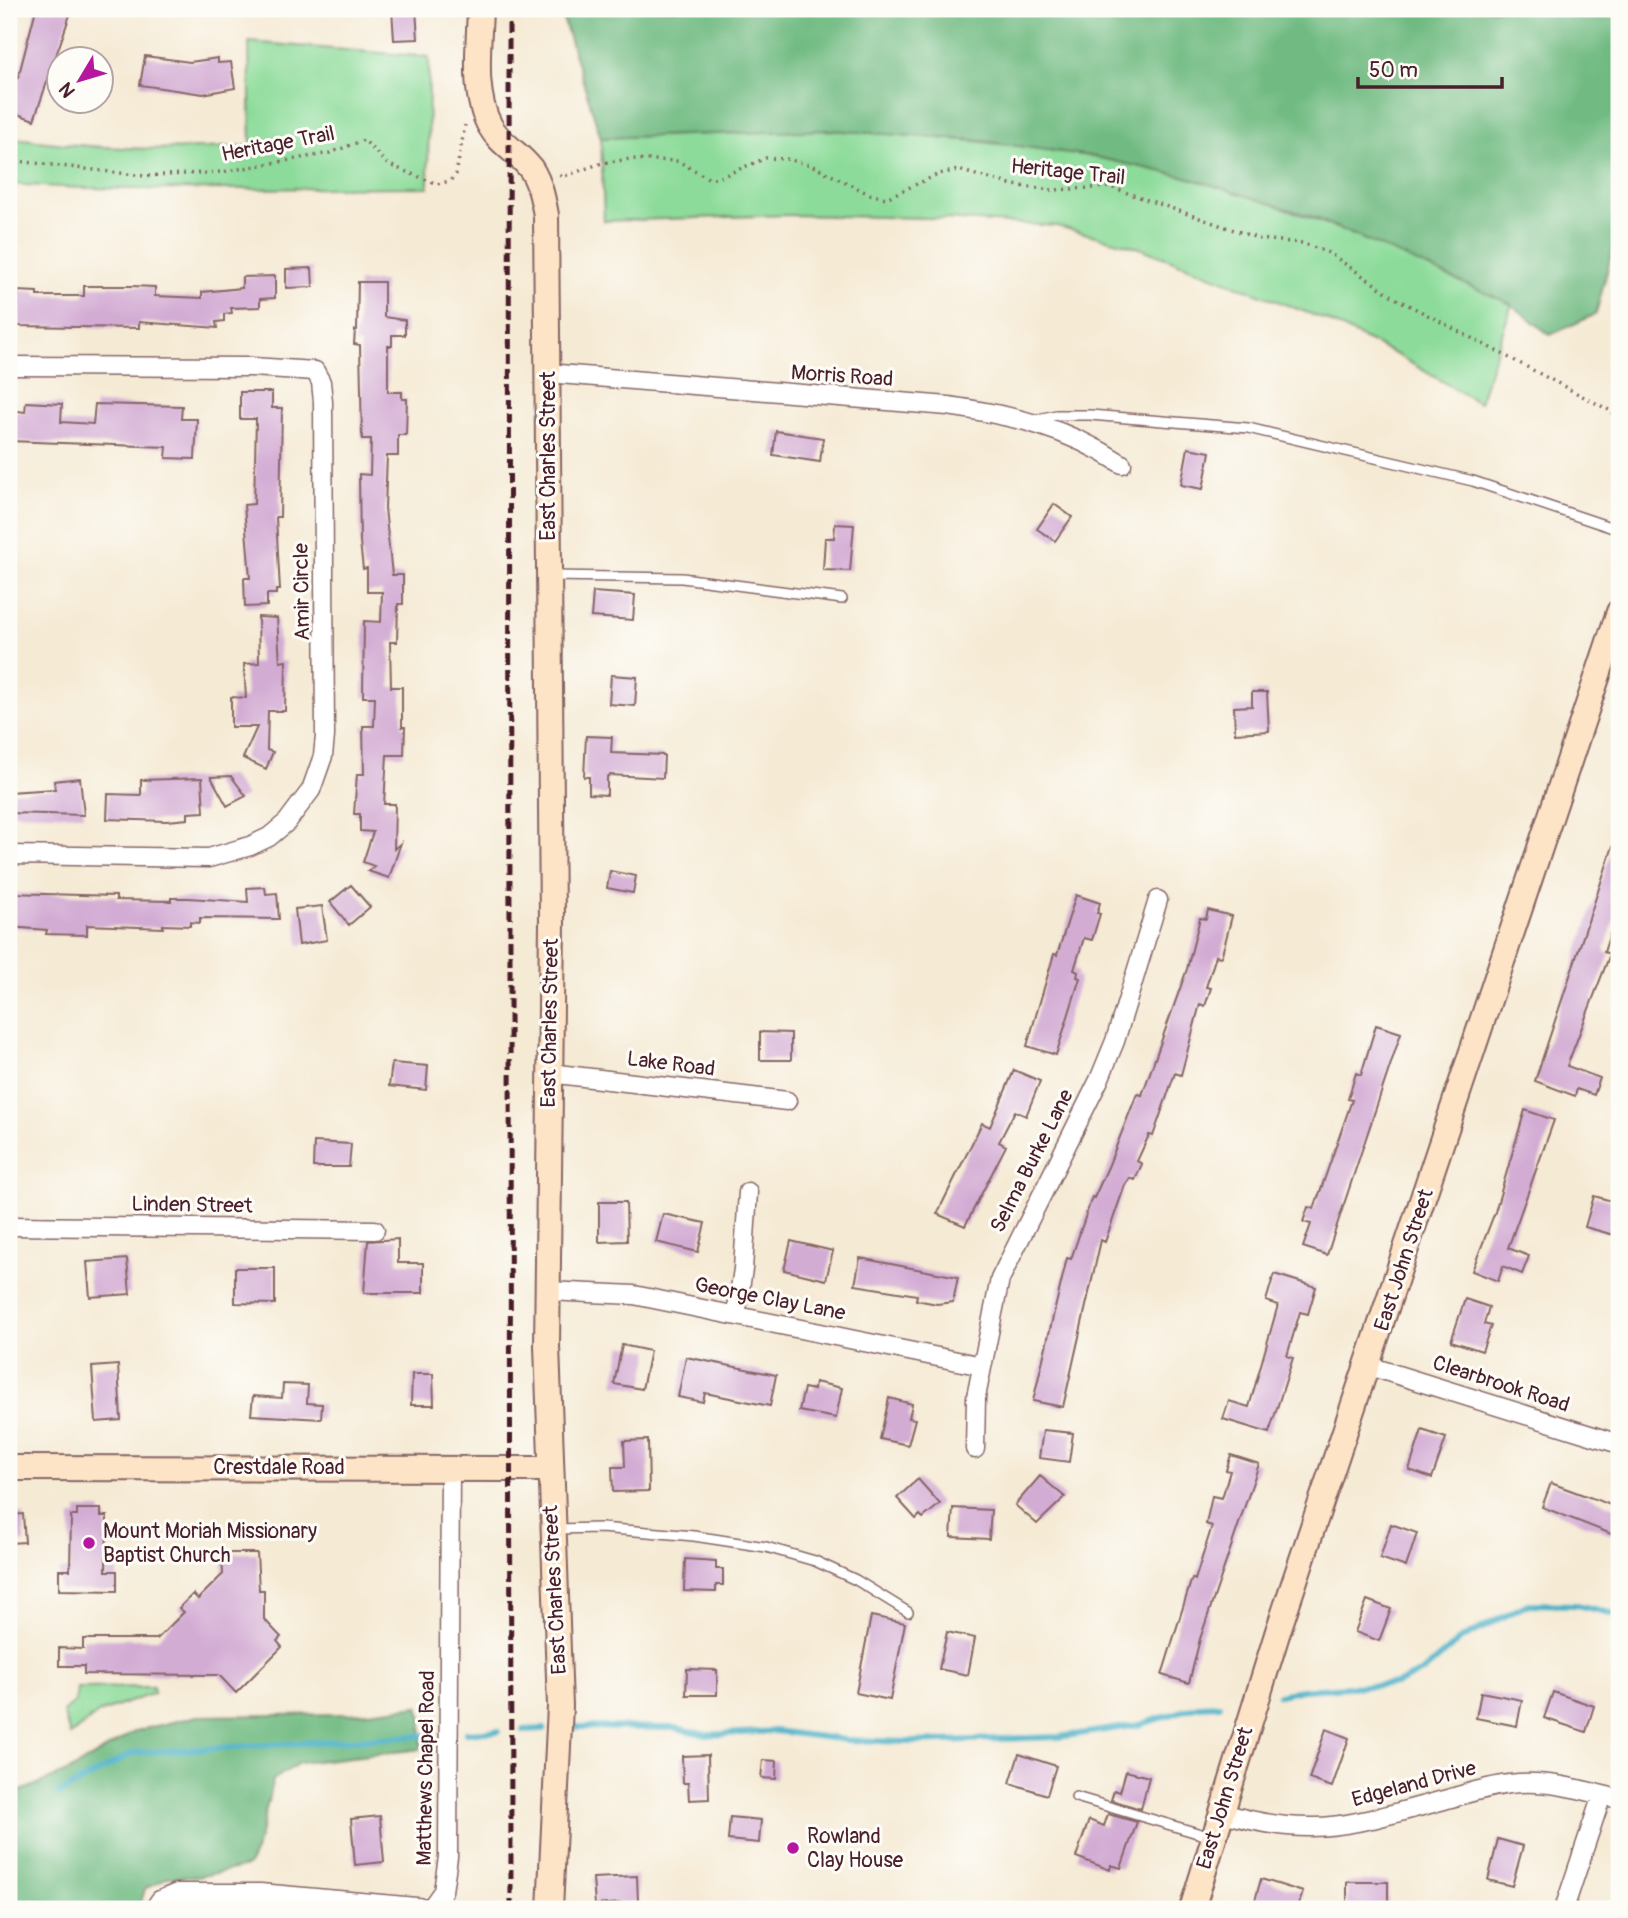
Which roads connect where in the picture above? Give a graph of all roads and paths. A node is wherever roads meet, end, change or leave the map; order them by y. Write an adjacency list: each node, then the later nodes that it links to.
1 (480, 9): 2 (street)
2 (489, 125): 3 (path, Heritage Trail); 4 (street, East Charles Street)
3 (9, 160)
4 (530, 167): 6 (street, East Charles Street); 8 (path, Heritage Trail)
5 (9, 366): 14 (street, Amir Circle)
6 (547, 373): 7 (street, Morris Road); 11 (street, East Charles Street)
7 (1030, 421): 9 (street, Morris Road); 10 (lane)
8 (1619, 422)
9 (1122, 464)
10 (1619, 530)
11 (549, 576): 12 (lane); 16 (street, East Charles Street)
12 (842, 599)
13 (1619, 612): 24 (street, East John Street)
14 (9, 855)
15 (1158, 900): 23 (street, Selma Burke Lane)
16 (549, 1073): 17 (street, Lake Road); 21 (street, East Charles Street)
17 (787, 1101)
18 (748, 1192): 22 (street)
19 (9, 1226): 20 (street, Linden Street)
20 (375, 1230)
21 (547, 1291): 22 (street, George Clay Lane); 29 (street, East Charles Street)
22 (736, 1315): 23 (street, George Clay Lane)
23 (982, 1366): 26 (street, Selma Burke Lane)
24 (1369, 1366): 25 (street, Clearbrook Road); 34 (street, East John Street)
25 (1619, 1444)
26 (975, 1449)
27 (9, 1468): 28 (street, Crestdale Road)
28 (450, 1468): 29 (street, Crestdale Road); 36 (street, Matthews Chapel Road)
29 (549, 1469): 30 (street, East Charles Street)
30 (552, 1529): 31 (lane); 37 (street, East Charles Street)
31 (908, 1612)
32 (1076, 1797): 35 (lane)
33 (1610, 1797): 34 (street, Edgeland Drive); 39 (street)
34 (1220, 1812): 35 (street, East John Street)
35 (1213, 1837): 38 (street, East John Street)
36 (154, 1909)
37 (550, 1909)
38 (1192, 1909)
39 (1564, 1909)

